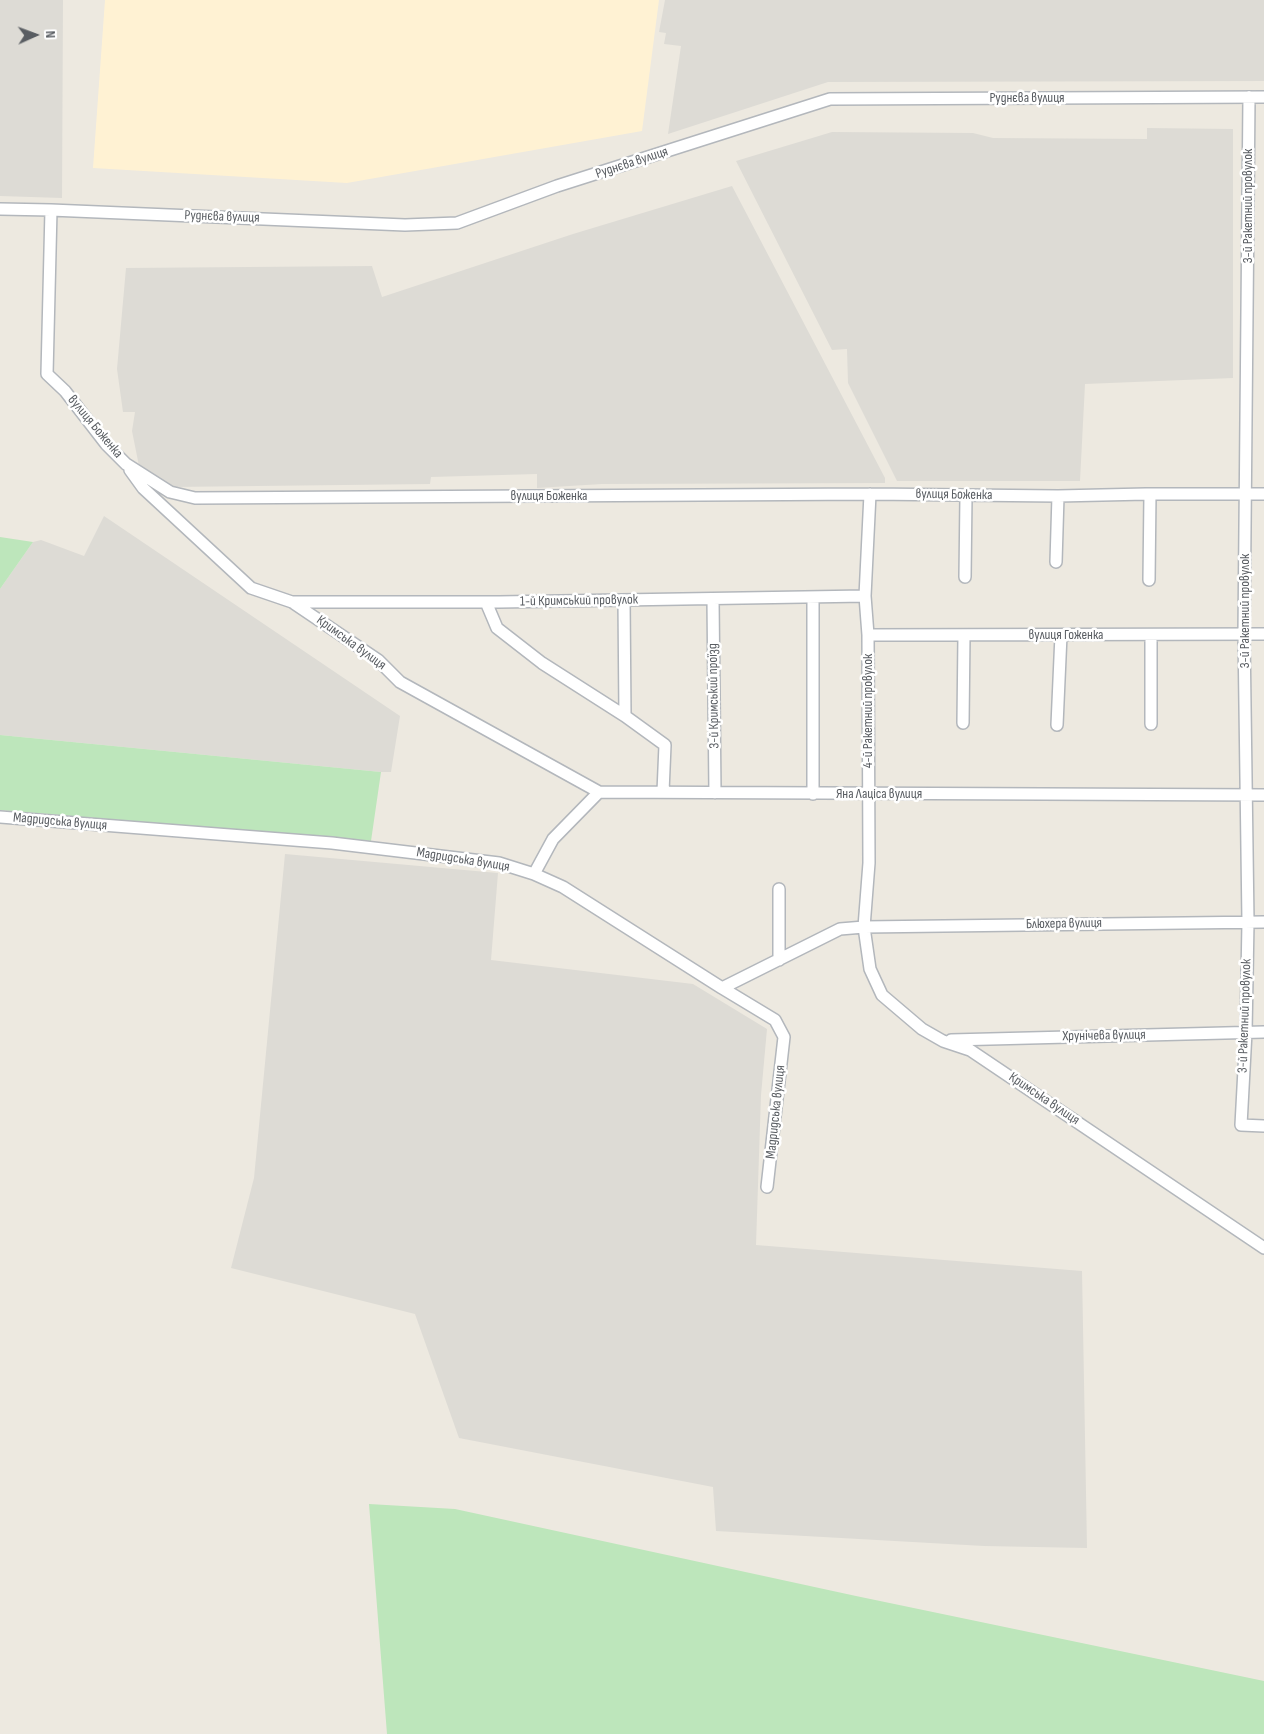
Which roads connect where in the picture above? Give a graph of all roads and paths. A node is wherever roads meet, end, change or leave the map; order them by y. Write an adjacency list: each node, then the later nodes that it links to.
1 (1264, 97): 2 (street, Руднєва вулиця)
2 (1248, 98): 4 (street, Руднєва вулиця); 8 (street, 3-й Ракетний провулок)
3 (0, 209): 4 (street, Руднєва вулиця)
4 (52, 210): 5 (street, вулиця Боженка)
5 (126, 464): 6 (street, вулиця Боженка); 19 (street, Кримська вулиця)
6 (870, 494): 10 (street, вулиця Боженка); 15 (street, 4-й Ракетний провулок)
7 (1150, 494): 8 (street, вулиця Боженка); 11 (street, вулиця Боженка); 14 (street)
8 (1246, 494): 9 (street, вулиця Боженка); 21 (street, 3-й Ракетний провулок)
9 (1264, 494)
10 (966, 496): 11 (street, вулиця Боженка); 13 (street)
11 (1058, 496): 12 (street)
12 (1056, 562)
13 (965, 577)
14 (1149, 580)
15 (865, 596): 16 (street, 1-й Кримський провулок); 23 (street, 4-й Ракетний провулок)
16 (812, 598): 17 (street, 1-й Кримський провулок); 34 (street)
17 (713, 599): 18 (street, 1-й Кримський провулок); 33 (street, 3-й Кримський проїзд)
18 (624, 600): 20 (street, 1-й Кримський провулок); 27 (street)
19 (292, 602): 20 (street, 1-й Кримський провулок); 31 (street, Кримська вулиця)
20 (486, 602): 27 (street)
21 (1244, 634): 22 (street, вулиця Гоженка); 26 (street, вулиця Гоженка); 36 (street, 3-й Ракетний провулок)
22 (1264, 634)
23 (868, 635): 24 (street, вулиця Гоженка); 35 (street, 4-й Ракетний провулок)
24 (964, 635): 25 (street, вулиця Гоженка); 28 (street)
25 (1061, 635): 26 (street, вулиця Гоженка); 30 (street)
26 (1152, 635): 29 (street)
27 (626, 716): 32 (street)
28 (963, 723)
29 (1151, 724)
30 (1057, 725)
31 (600, 792): 32 (street, Яна Лаціса вулиця); 39 (street)
32 (663, 792): 33 (street, Яна Лаціса вулиця)
33 (715, 794): 34 (street, Яна Лаціса вулиця)
34 (813, 794): 35 (street, Яна Лаціса вулиця)
35 (869, 794): 36 (street, Яна Лаціса вулиця); 43 (street, 4-й Ракетний провулок)
36 (1247, 795): 37 (street, Яна Лаціса вулиця); 41 (street, 3-й Ракетний провулок)
37 (1264, 795)
38 (0, 817): 39 (street, Мадридська вулиця)
39 (534, 874): 45 (street, Мадридська вулиця)
40 (779, 889): 44 (street)
41 (1248, 922): 42 (street, Блюхера вулиця); 43 (street, Блюхера вулиця); 46 (street, 3-й Ракетний провулок)
42 (1264, 922)
43 (864, 927): 44 (street, Блюхера вулиця); 48 (street, Кримська вулиця)
44 (778, 960): 45 (street, Блюхера вулиця)
45 (722, 988): 50 (street, Мадридська вулиця)
46 (1246, 1032): 47 (street, Хрунічева вулиця); 48 (street, Хрунічева вулиця); 49 (street, 3-й Ракетний провулок)
47 (1264, 1032)
48 (943, 1041): 51 (street, Кримська вулиця)
49 (1264, 1126)
50 (767, 1187)
51 (1264, 1248)

